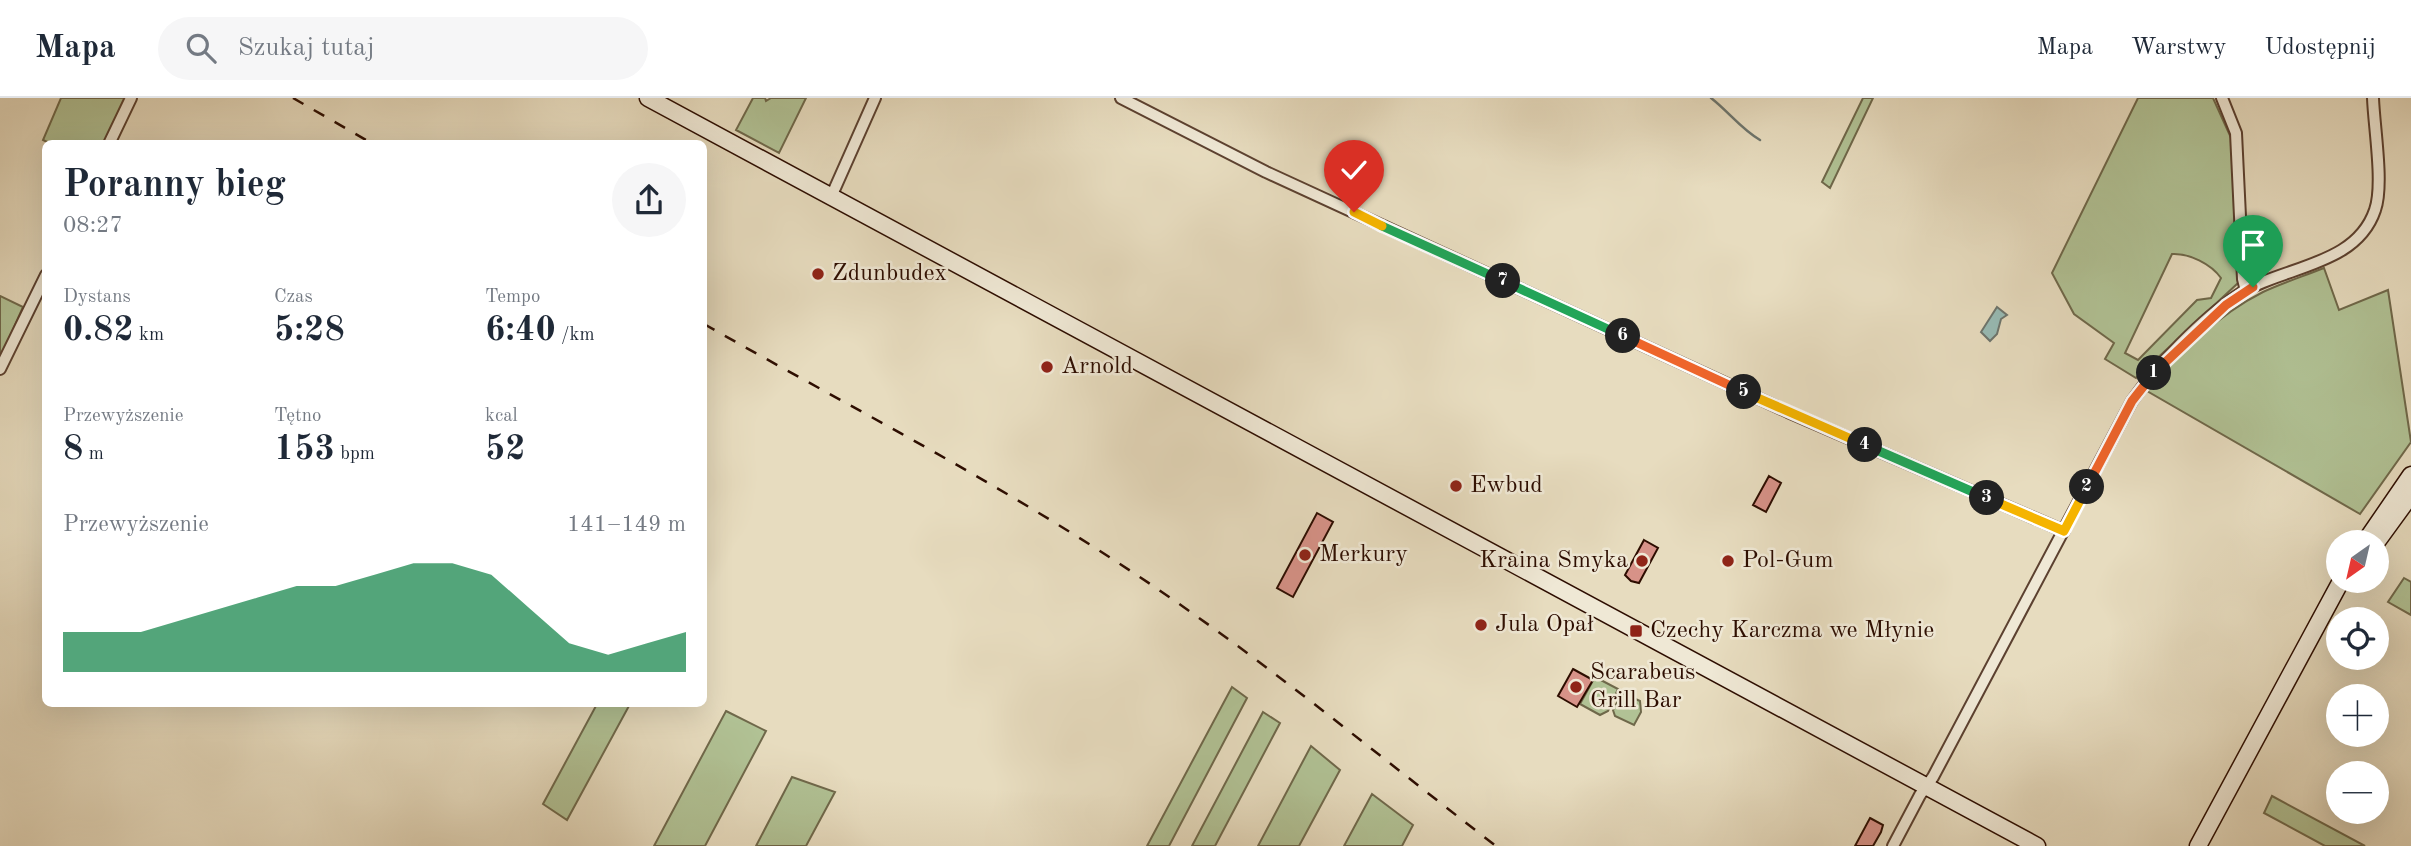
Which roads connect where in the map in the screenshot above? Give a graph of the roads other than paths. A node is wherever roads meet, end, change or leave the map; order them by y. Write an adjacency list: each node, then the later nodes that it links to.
1 (131, 98): 7 (street)
2 (648, 98): 8 (main road)
3 (875, 98): 8 (street)
4 (1121, 98): 16 (street)
5 (2222, 98): 10 (street)
6 (2373, 98): 10 (street)
7 (111, 140)
8 (831, 197): 20 (main road)
9 (42, 283): 11 (street)
10 (2246, 291): 16 (street)
11 (0, 369)
12 (2411, 475): 14 (main road)
13 (2411, 495): 15 (main road)
14 (2373, 530)
15 (2385, 530)
16 (2064, 531): 20 (street)
17 (2335, 593): 19 (main road)
18 (2341, 593): 19 (main road)
19 (2320, 622): 23 (main road)
20 (1927, 786): 21 (street); 22 (main road)
21 (1893, 846)
22 (2037, 846)
23 (2198, 846)

